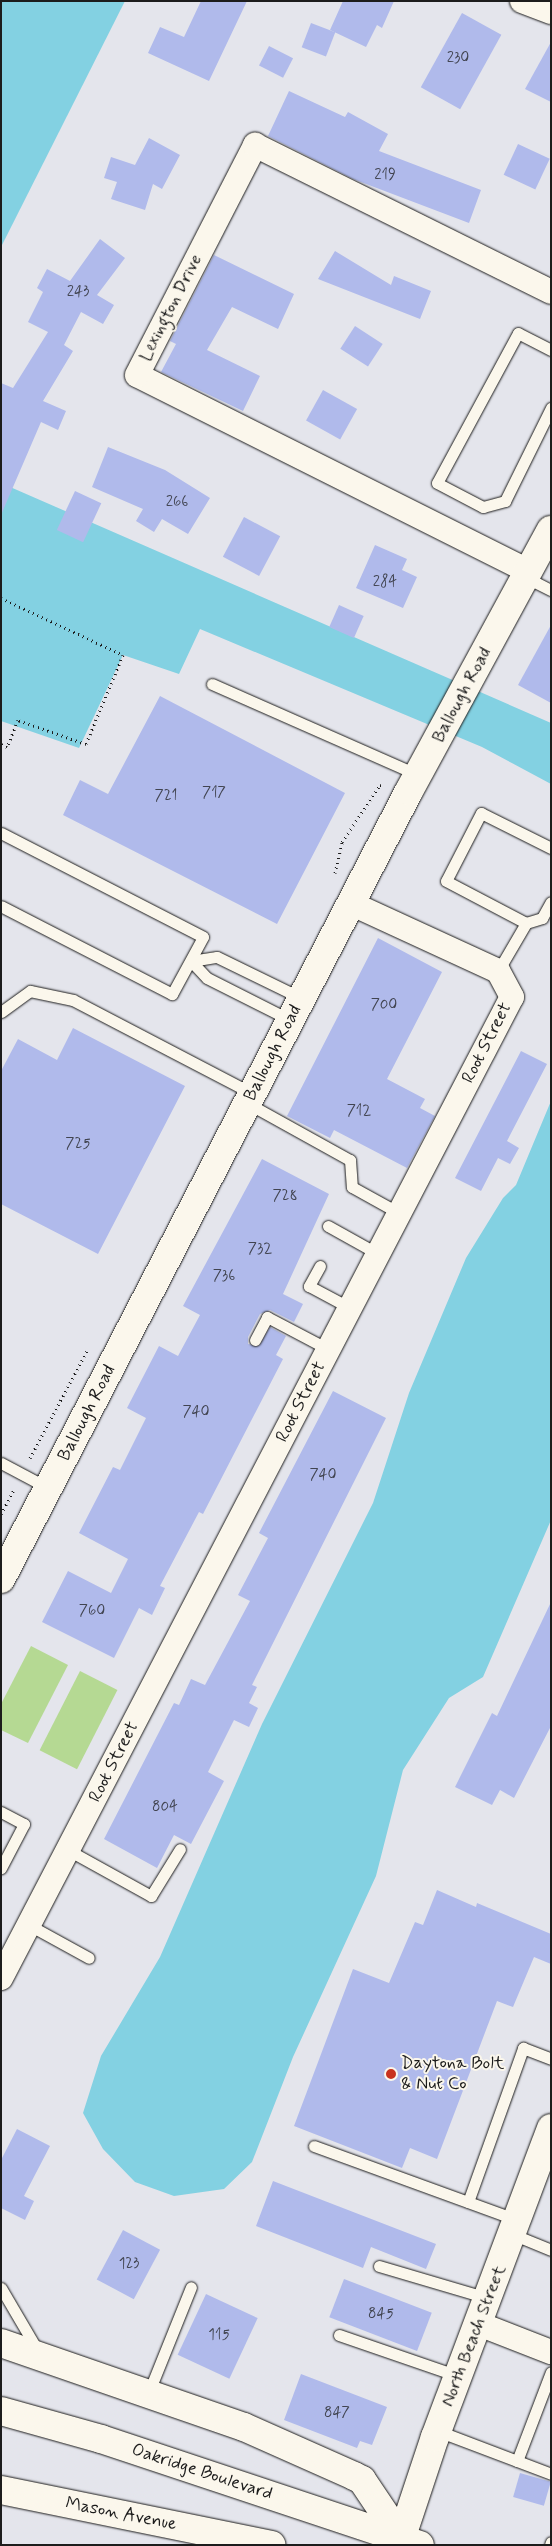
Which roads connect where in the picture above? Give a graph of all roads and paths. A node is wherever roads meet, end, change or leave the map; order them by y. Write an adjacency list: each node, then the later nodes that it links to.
1 (522, 1): 2 (street)
2 (551, 12)
3 (551, 292): 7 (street, Lexington Drive)
4 (551, 350): 5 (lane)
5 (551, 408)
6 (551, 530): 7 (street, Ballough Road)
7 (526, 574): 8 (lane); 12 (street, Ballough Road)
8 (551, 590)
9 (1, 598): 11 (path)
10 (212, 684): 12 (lane)
11 (1, 744)
12 (418, 775): 16 (street, Ballough Road)
13 (1, 832): 19 (lane)
14 (551, 848): 18 (lane)
15 (551, 902): 18 (lane)
16 (350, 903): 20 (street); 21 (street, Ballough Road)
17 (1, 906): 19 (lane)
18 (526, 922): 20 (lane)
19 (191, 961): 21 (lane); 21 (lane)
20 (498, 971): 24 (street, Root Street)
21 (296, 1009): 23 (street, Ballough Road)
22 (1, 1012): 23 (lane)
23 (250, 1098): 24 (lane); 32 (street, Ballough Road)
24 (399, 1213): 26 (street, Root Street)
25 (328, 1226): 26 (lane)
26 (378, 1254): 28 (street, Root Street)
27 (320, 1266): 28 (lane)
28 (350, 1308): 30 (street, Root Street)
29 (255, 1340): 30 (lane)
30 (328, 1349): 36 (street, Root Street)
31 (1, 1464): 32 (lane)
32 (48, 1488): 33 (street, Ballough Road)
33 (1, 1579)
34 (1, 1812): 37 (lane)
35 (180, 1849): 36 (lane)
36 (68, 1850): 38 (street, Root Street)
37 (1, 1868)
38 (29, 1925): 39 (lane); 40 (street, Root Street)
39 (89, 1958)
40 (1, 1978)
41 (551, 2059): 44 (lane)
42 (551, 2128): 45 (street, North Beach Street)
43 (314, 2146): 44 (lane)
44 (468, 2202): 45 (lane)
45 (515, 2227): 46 (lane); 50 (street, North Beach Street)
46 (551, 2250)
47 (379, 2266): 50 (lane)
48 (190, 2287): 58 (lane)
49 (1, 2288): 55 (lane)
50 (489, 2298): 51 (street, North Beach Street)
51 (479, 2324): 54 (street); 57 (street, North Beach Street)
52 (339, 2335): 57 (lane)
53 (1, 2343): 55 (street)
54 (551, 2352)
55 (41, 2357): 58 (street)
56 (551, 2372): 61 (lane)
57 (459, 2376): 60 (street, North Beach Street)
58 (148, 2394): 64 (street)
59 (1, 2411): 64 (street, Oakridge Boulevard)
60 (438, 2431): 61 (lane); 64 (street, North Beach Street)
61 (517, 2461): 62 (lane)
62 (551, 2474)
63 (1, 2490): 65 (street, Mason Avenue)
64 (407, 2543)
65 (271, 2545)

